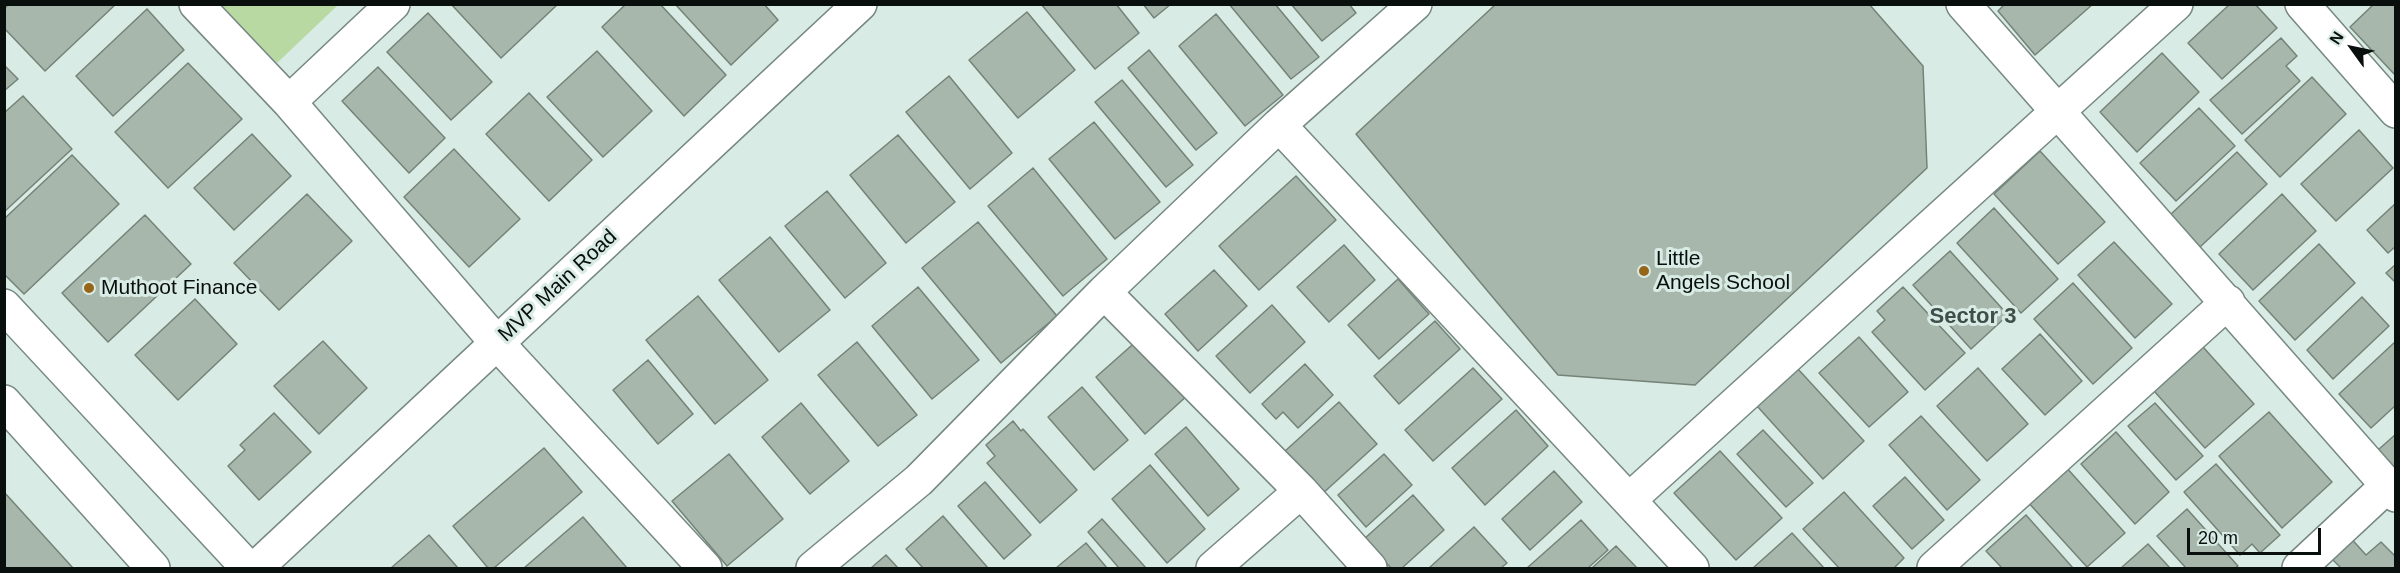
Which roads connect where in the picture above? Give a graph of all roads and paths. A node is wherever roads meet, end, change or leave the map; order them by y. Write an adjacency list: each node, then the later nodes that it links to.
1 (196, 4): 8 (street)
2 (393, 4): 8 (street)
3 (860, 4): 15 (street, MVP Main Road)
4 (1414, 4): 11 (street)
5 (1963, 4): 9 (street)
6 (2176, 4): 9 (street)
7 (2302, 4): 10 (street)
8 (289, 102): 15 (street)
9 (2059, 110): 13 (street); 19 (street)
10 (2396, 111)
11 (1279, 125): 12 (street); 19 (street)
12 (1104, 292): 18 (street); 24 (street)
13 (2228, 302): 17 (street); 28 (street)
14 (4, 306): 21 (street)
15 (497, 343): 22 (street, MVP Main Road); 23 (street)
16 (4, 402): 20 (street)
17 (2391, 490): 29 (street)
18 (1301, 491): 25 (street); 26 (street)
19 (1629, 500): 27 (street)
20 (153, 568)
21 (248, 568)
22 (256, 568)
23 (705, 568)
24 (813, 568)
25 (1213, 568)
26 (1370, 568)
27 (1692, 568)
28 (1934, 568)
29 (2299, 568)

